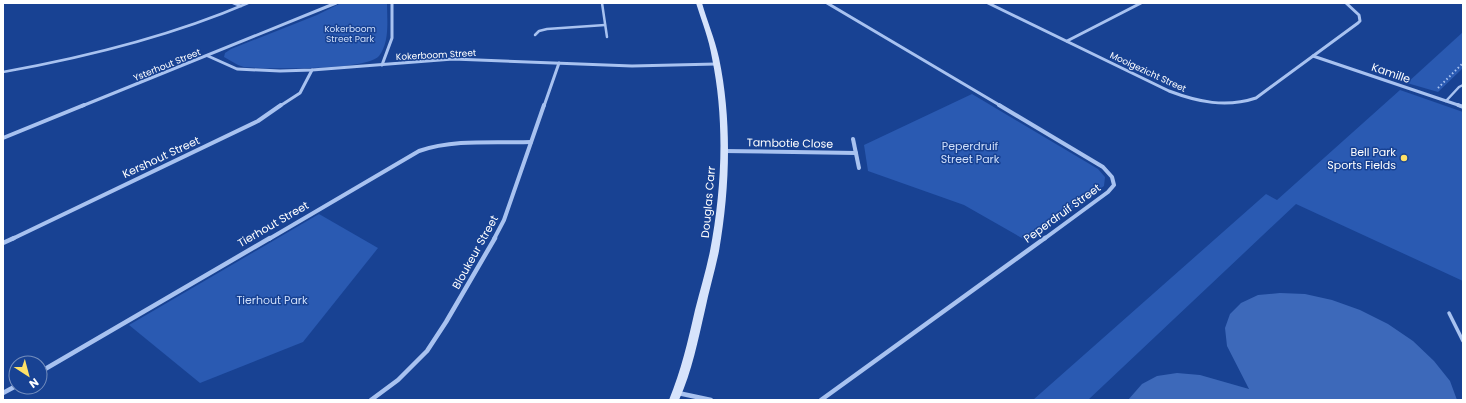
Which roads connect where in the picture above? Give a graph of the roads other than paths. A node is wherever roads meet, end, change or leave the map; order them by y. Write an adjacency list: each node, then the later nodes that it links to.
1 (233, 3): 11 (lane)
2 (248, 3): 11 (lane)
3 (336, 3): 16 (street, Ysterhout Street)
4 (392, 3): 20 (street)
5 (602, 3): 12 (lane)
6 (699, 3): 19 (street, Douglas Carr)
7 (827, 3): 39 (street, Peperdruif Street)
8 (988, 3): 15 (street, Mooigezicht Street)
9 (1141, 3): 15 (street)
10 (1346, 3): 17 (street, Mooigezicht Street)
11 (241, 6): 22 (lane)
12 (606, 25): 13 (lane); 14 (lane)
13 (534, 35)
14 (607, 37)
15 (1067, 42): 17 (street, Mooigezicht Street)
16 (208, 56): 21 (street, Kokerboom Street); 26 (street, Ysterhout Street)
17 (1313, 56): 24 (street, Kamille)
18 (559, 63): 19 (street, Kokerboom Street); 20 (street, Kokerboom Street); 28 (street, Bloukeur Street)
19 (716, 64): 29 (street, Douglas Carr)
20 (382, 65): 21 (street, Kokerboom Street)
21 (312, 70): 32 (street, Kershout Street)
22 (3, 72)
23 (1463, 85): 24 (lane)
24 (1446, 101): 25 (street, Kamille)
25 (1463, 107)
26 (3, 138)
27 (853, 139): 30 (street)
28 (531, 142): 35 (street, Tierhout Street); 37 (street, Bloukeur Street)
29 (723, 151): 30 (street, Tambotie Close); 36 (street, Douglas Carr)
30 (856, 153): 31 (street)
31 (859, 168)
32 (3, 242)
33 (1449, 313): 34 (lane)
34 (1463, 341)
35 (48, 367)
36 (676, 396): 38 (street)
37 (371, 400)
38 (711, 400)
39 (821, 400)

